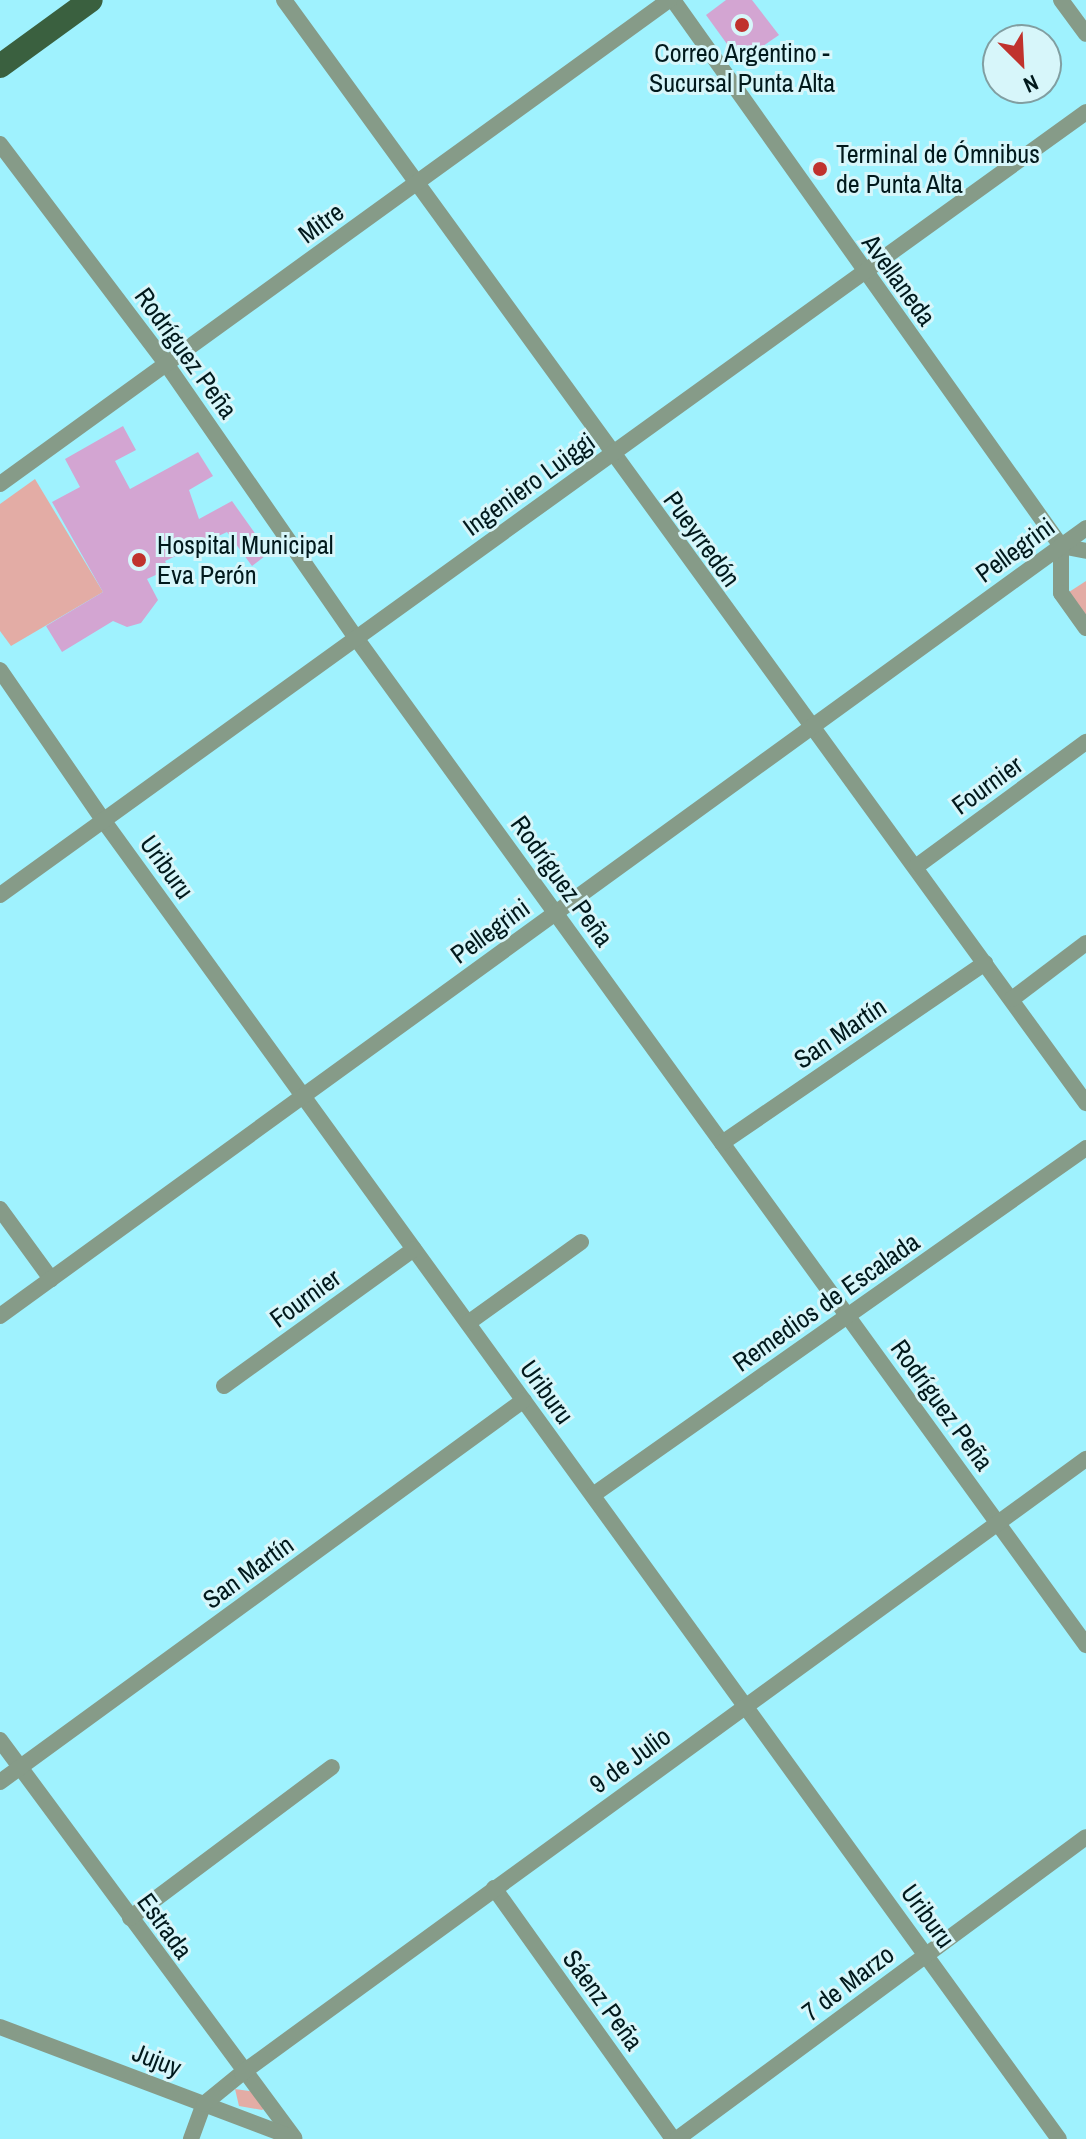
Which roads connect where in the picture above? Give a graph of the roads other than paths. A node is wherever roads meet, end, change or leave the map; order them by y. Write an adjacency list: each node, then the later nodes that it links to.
1 (91, 0): 6 (main road)
2 (284, 0): 9 (street, Pueyrredón)
3 (671, 0): 9 (street, Mitre); 10 (street, Avellaneda)
4 (1061, 0): 5 (street)
5 (1086, 34)
6 (0, 66)
7 (1086, 112): 10 (street, Ingeniero Luiggi)
8 (0, 144): 11 (street, Rodríguez Peña)
9 (420, 181): 11 (street, Mitre); 12 (street, Pueyrredón)
10 (863, 272): 12 (street, Ingeniero Luiggi); 15 (street, Avellaneda)
11 (167, 365): 13 (street, Mitre); 18 (street, Rodríguez Peña)
12 (611, 455): 18 (street, Ingeniero Luiggi); 20 (street, Pueyrredón)
13 (0, 484)
14 (1086, 528): 15 (street, Pellegrini)
15 (1061, 546): 16 (street); 17 (street); 20 (street, Pellegrini)
16 (1086, 551)
17 (1086, 628)
18 (356, 638): 22 (street, Ingeniero Luiggi); 25 (street, Rodríguez Peña)
19 (0, 670): 22 (street, Uriburu)
20 (809, 729): 23 (street, Pueyrredón); 25 (street, Pellegrini)
21 (1086, 742): 23 (street, Fournier)
22 (103, 820): 24 (street, Ingeniero Luiggi); 29 (street, Uriburu)
23 (917, 866): 27 (street, Pueyrredón)
24 (0, 895)
25 (556, 913): 29 (street, Pellegrini); 31 (street, Rodríguez Peña)
26 (1086, 943): 28 (street)
27 (985, 963): 28 (street, Pueyrredón); 31 (street, San Martín)
28 (1012, 999): 30 (street, Pueyrredón)
29 (303, 1096): 35 (street, Uriburu); 36 (street, Pellegrini)
30 (1086, 1103)
31 (722, 1143): 38 (street, Rodríguez Peña)
32 (1086, 1148): 38 (street, Remedios de Escalada)
33 (0, 1209): 36 (street)
34 (581, 1242): 39 (street)
35 (414, 1249): 39 (street, Uriburu); 40 (street, Fournier)
36 (51, 1279): 37 (street, Pellegrini)
37 (0, 1316)
38 (848, 1316): 43 (street, Remedios de Escalada); 44 (street, Rodríguez Peña)
39 (468, 1323): 41 (street, Uriburu)
40 (224, 1386)
41 (524, 1400): 43 (street, Uriburu); 48 (street, San Martín)
42 (1086, 1459): 44 (street, 9 de Julio)
43 (593, 1495): 46 (street, Uriburu)
44 (997, 1523): 45 (street, Rodríguez Peña); 46 (street, 9 de Julio)
45 (1086, 1645)
46 (746, 1706): 52 (street, 9 de Julio); 54 (street, Uriburu)
47 (0, 1740): 48 (street, Estrada)
48 (20, 1767): 50 (street, San Martín); 53 (street, Estrada)
49 (332, 1767): 53 (street)
50 (0, 1782)
51 (1086, 1837): 54 (street, 7 de Marzo)
52 (494, 1888): 56 (street, 9 de Julio); 60 (street, Sáenz Peña)
53 (130, 1918): 56 (street, Estrada)
54 (926, 1955): 60 (street, 7 de Marzo); 61 (street, Uriburu)
55 (0, 2027): 57 (street, Jujuy)
56 (242, 2073): 57 (street, 9 de Julio); 59 (street, Estrada)
57 (204, 2104): 58 (street); 59 (street, Jujuy)
58 (191, 2139)
59 (296, 2139)
60 (675, 2139)
61 (1059, 2139)

